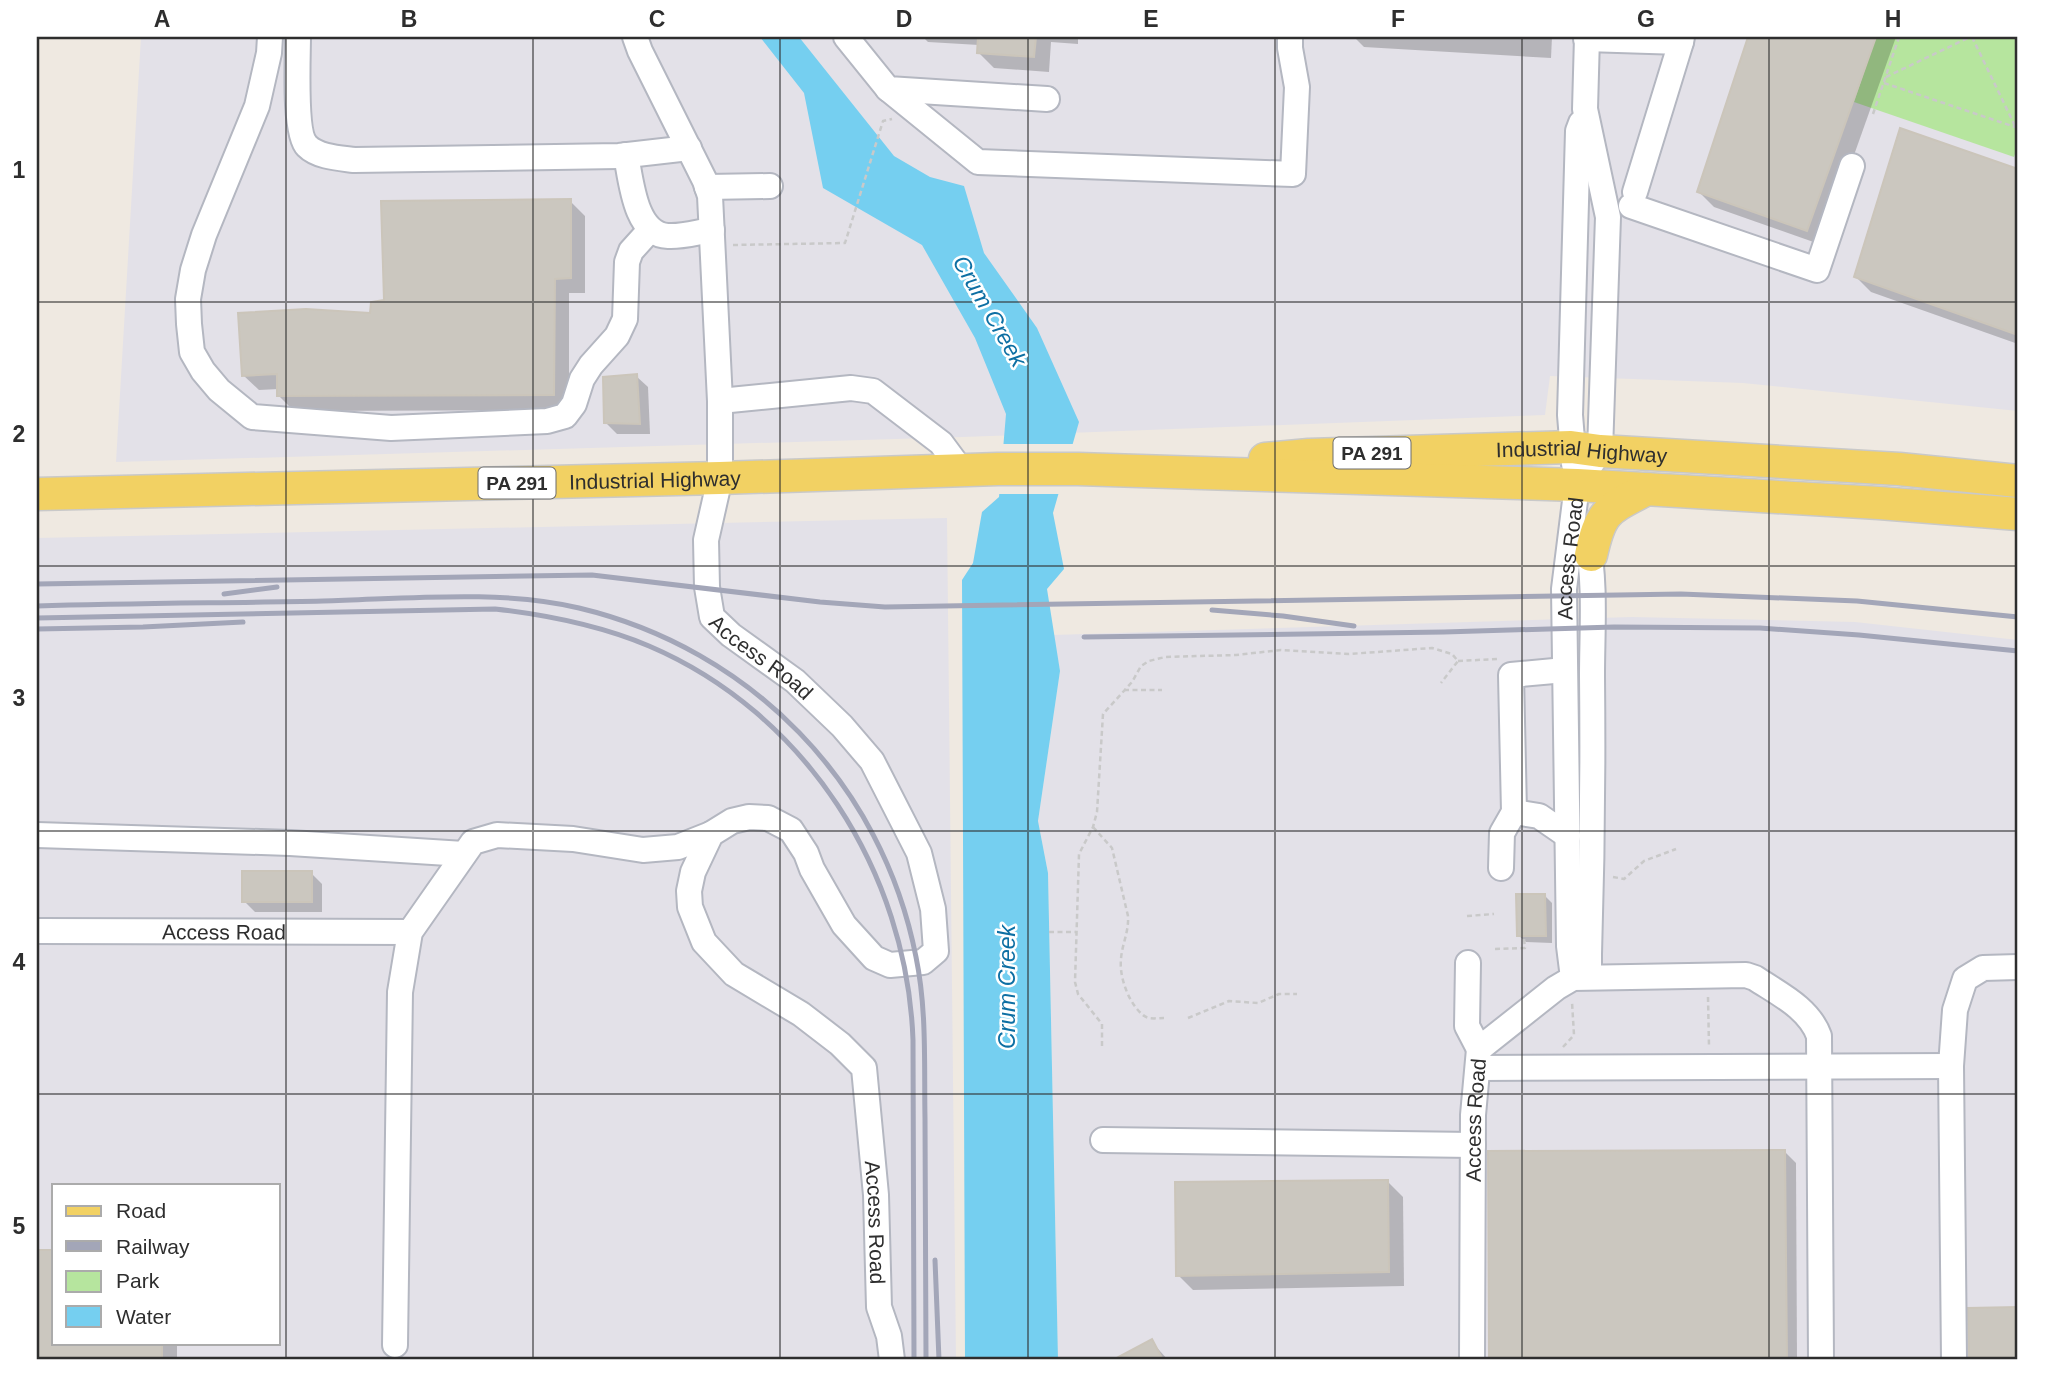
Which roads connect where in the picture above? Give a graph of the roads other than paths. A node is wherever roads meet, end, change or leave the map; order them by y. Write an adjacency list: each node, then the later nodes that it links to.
1 (270, 37): 15 (lane)
2 (298, 37): 11 (lane)
3 (635, 37): 10 (lane, Access Road)
4 (846, 37): 8 (lane)
5 (1290, 37): 8 (lane)
6 (1587, 38): 7 (lane); 18 (lane)
7 (1681, 39): 12 (lane)
8 (888, 89): 9 (lane)
9 (1047, 99)
10 (689, 148): 11 (lane); 14 (lane, Access Road)
11 (626, 155): 15 (lane)
12 (1852, 166)
13 (770, 186): 14 (lane)
14 (707, 187): 16 (lane, Access Road)
15 (650, 230): 16 (lane)
16 (719, 238): 17 (lane, Access Road)
17 (720, 401): 19 (lane); 21 (lane, Access Road)
18 (1586, 449): 20 (main road, Industrial Highway / PA 291); 22 (main road, Industrial Highway / PA 291); 23 (lane)
19 (961, 470): 20 (main road, Industrial Highway / PA 291); 21 (main road, Industrial Highway / PA 291)
20 (1145, 471): 23 (main road, Industrial Highway / PA 291)
21 (720, 478): 25 (main road, Industrial Highway / PA 291); 32 (lane, Access Road)
22 (2018, 481)
23 (1577, 485): 24 (main road, Industrial Highway / PA 291); 27 (lane, Access Road); 28 (lane, Access Road)
24 (1647, 489): 26 (main road, Industrial Highway / PA 291); 27 (main road)
25 (37, 494)
26 (2018, 514)
27 (1591, 555): 30 (lane, Access Road)
28 (1565, 670): 29 (lane); 31 (lane, Access Road)
29 (1514, 812): 31 (lane); 35 (lane)
30 (1593, 817): 31 (lane); 40 (lane, Access Road)
31 (1568, 826): 40 (lane, Access Road)
32 (711, 834): 34 (lane, Access Road); 47 (lane, Access Road)
33 (37, 835): 34 (lane)
34 (464, 853): 37 (lane, Access Road)
35 (1501, 868)
36 (37, 931): 37 (lane, Access Road)
37 (410, 932): 46 (lane, Access Road)
38 (1468, 963): 41 (lane)
39 (2018, 967): 43 (lane)
40 (1579, 984): 41 (lane, Access Road); 42 (lane)
41 (1478, 1059): 42 (lane); 45 (lane, Access Road)
42 (1818, 1066): 43 (lane); 49 (lane)
43 (1951, 1066): 50 (lane)
44 (1103, 1140): 45 (lane)
45 (1473, 1145): 48 (lane, Access Road)
46 (395, 1345)
47 (892, 1360)
48 (1472, 1360)
49 (1821, 1360)
50 (1954, 1360)

